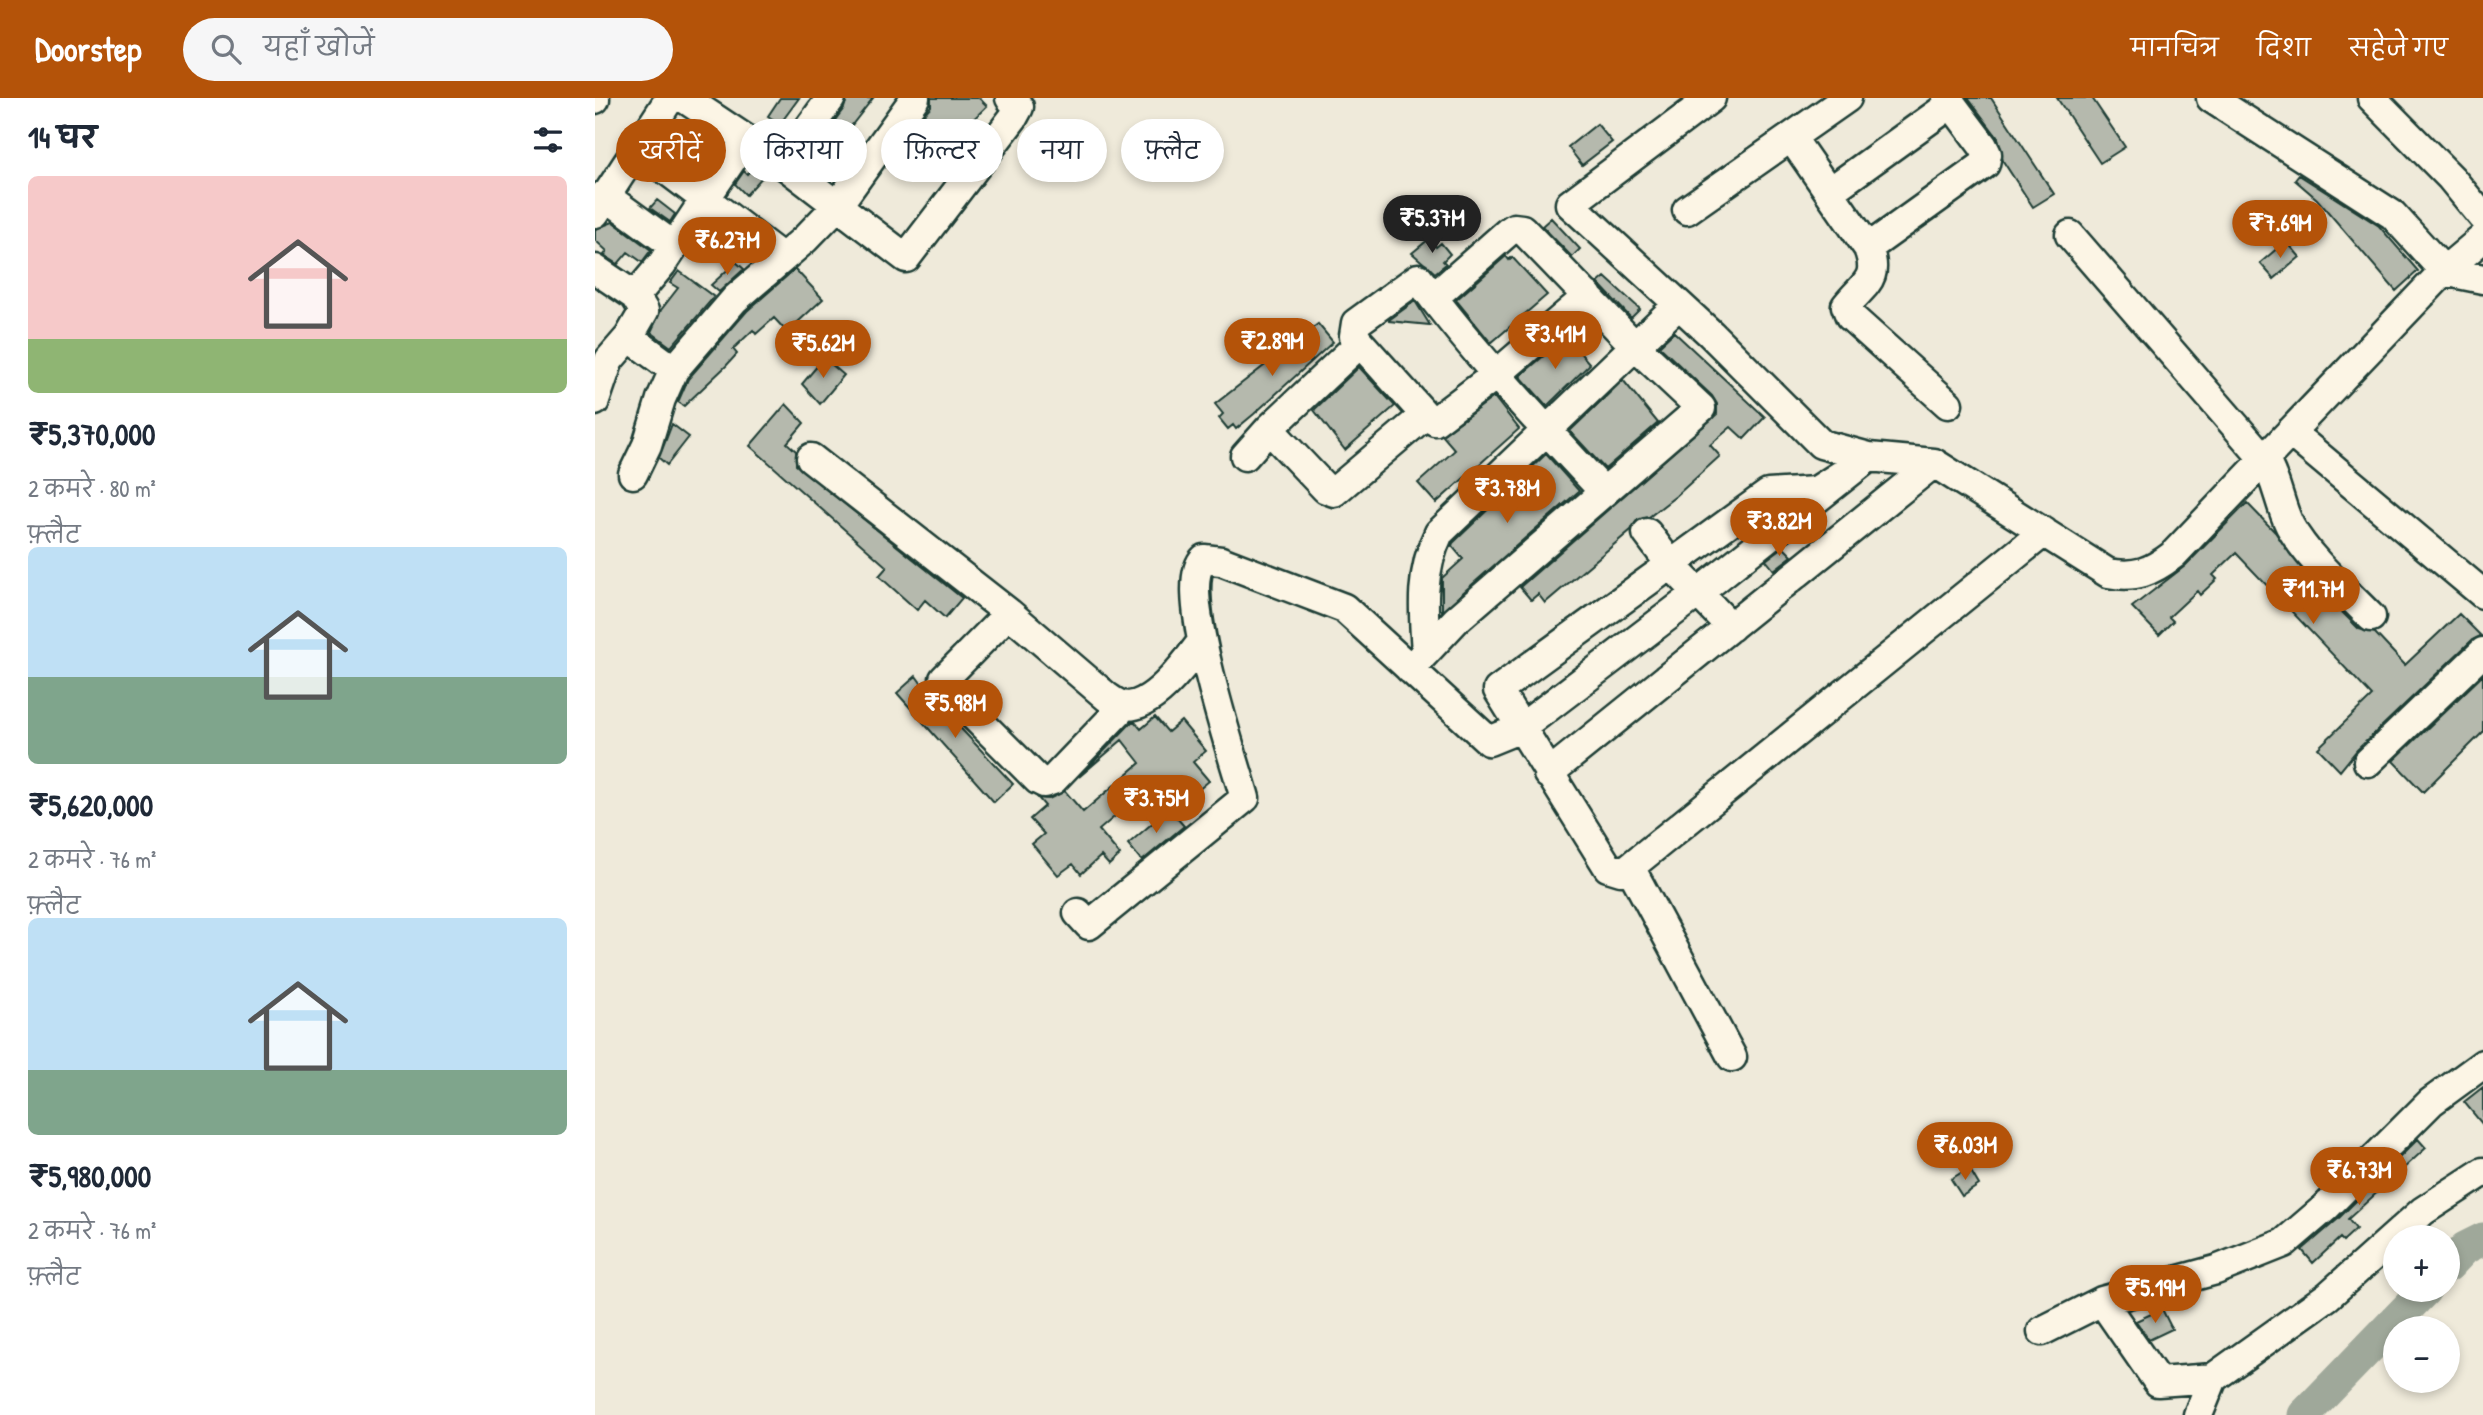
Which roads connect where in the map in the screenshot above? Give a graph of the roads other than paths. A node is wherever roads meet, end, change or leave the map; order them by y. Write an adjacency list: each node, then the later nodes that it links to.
1 (670, 98): 12 (street)
2 (684, 98): 14 (street)
3 (915, 98): 24 (street)
4 (1010, 98): 24 (street)
5 (1711, 98): 38 (street)
6 (1847, 98): 15 (street)
7 (2211, 98): 32 (street)
8 (2372, 98): 26 (street)
9 (2399, 98): 20 (street)
10 (1949, 101): 21 (street); 30 (street)
11 (816, 103): 13 (street)
12 (656, 119)
13 (807, 119)
14 (740, 136)
15 (1791, 137): 21 (street); 25 (street)
16 (740, 146): 22 (street)
17 (616, 179): 23 (street)
18 (682, 182): 22 (street)
19 (806, 182): 24 (street)
20 (2483, 189)
21 (1829, 192): 30 (street)
22 (705, 199): 29 (street); 31 (street)
23 (600, 204): 29 (street)
24 (837, 206): 31 (street)
25 (1687, 210)
26 (2483, 217)
27 (2070, 235): 54 (street)
28 (2483, 237): 32 (street)
29 (674, 246): 35 (street)
30 (1868, 248): 46 (street)
31 (781, 257): 43 (street)
32 (2444, 271): 34 (street); 50 (street)
33 (598, 276): 35 (street)
34 (2483, 279)
35 (635, 296): 39 (street)
36 (1588, 296): 37 (street); 41 (street); 44 (street)
37 (1433, 298): 40 (street); 44 (street)
38 (1678, 305): 41 (street); 52 (street)
39 (629, 337): 42 (street); 43 (street)
40 (1359, 344): 47 (street); 48 (street)
41 (1635, 346): 49 (street); 57 (street)
42 (602, 354): 45 (street)
43 (674, 370): 56 (street)
44 (1497, 374): 47 (street); 49 (street)
45 (595, 401)
46 (1948, 404)
47 (1425, 415): 48 (street)
48 (1269, 429): 51 (street)
49 (1545, 429): 57 (street); 68 (street)
50 (2290, 432): 54 (street); 62 (street)
51 (1245, 456)
52 (1869, 457): 55 (street); 60 (street); 61 (street)
53 (811, 458): 63 (street)
54 (2264, 460): 59 (street); 64 (street)
55 (1934, 463): 59 (street); 65 (street)
56 (633, 474)
57 (1604, 492): 68 (street)
58 (1647, 533): 60 (street)
59 (2044, 533): 73 (street)
60 (1671, 565): 61 (street); 70 (street)
61 (1698, 593): 65 (street); 70 (street)
62 (2483, 594)
63 (1009, 613): 69 (street); 69 (street)
64 (2371, 617)
65 (1731, 627): 72 (street)
66 (1201, 644): 68 (street); 69 (street); 74 (street)
67 (2483, 652): 71 (street)
68 (1418, 660): 70 (street)
69 (1124, 706)
70 (1521, 728): 72 (street)
71 (2368, 762)
72 (1548, 774): 73 (street)
73 (1630, 867): 75 (street)
74 (1078, 914)
75 (1732, 1057)
76 (2483, 1064): 78 (street)
77 (2483, 1172): 80 (street)
78 (2102, 1301): 79 (street); 80 (street)
79 (2042, 1331)
80 (2213, 1378): 81 (street)
81 (2198, 1415)

